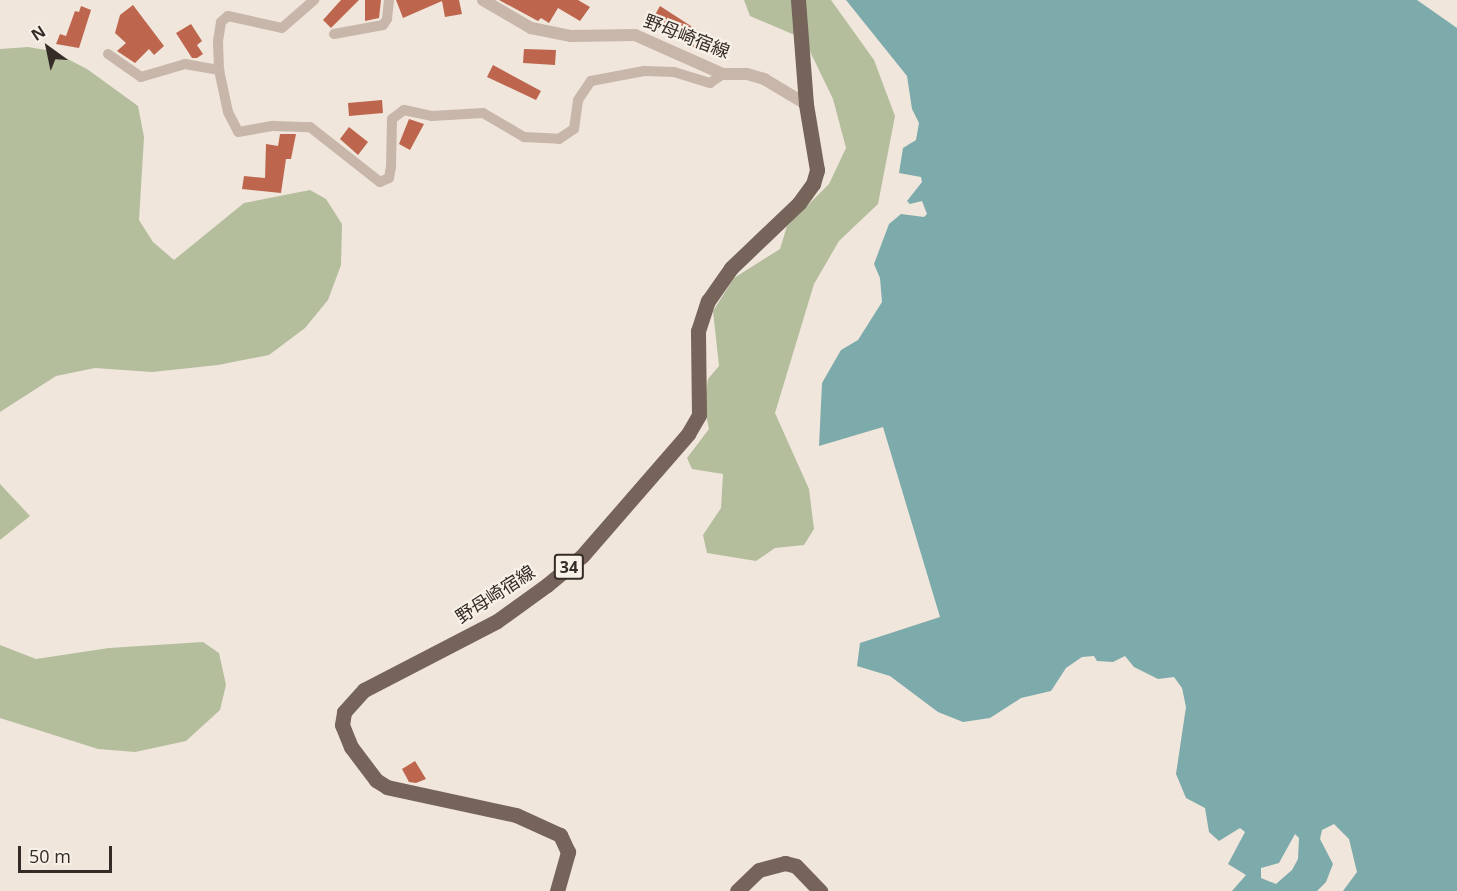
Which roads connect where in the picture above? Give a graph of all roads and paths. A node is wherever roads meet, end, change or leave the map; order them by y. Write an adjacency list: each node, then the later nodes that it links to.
1 (314, 0): 7 (street)
2 (389, 0): 5 (street)
3 (483, 0): 8 (street, 野母崎宿線)
4 (798, 0): 9 (main road, 野母崎宿線 / 34)
5 (334, 34)
6 (108, 54): 7 (street)
7 (219, 70): 8 (street)
8 (723, 74): 9 (street, 野母崎宿線)
9 (806, 104): 10 (main road, 野母崎宿線 / 34)
10 (557, 891)
11 (737, 891): 12 (main road)
12 (820, 891)

